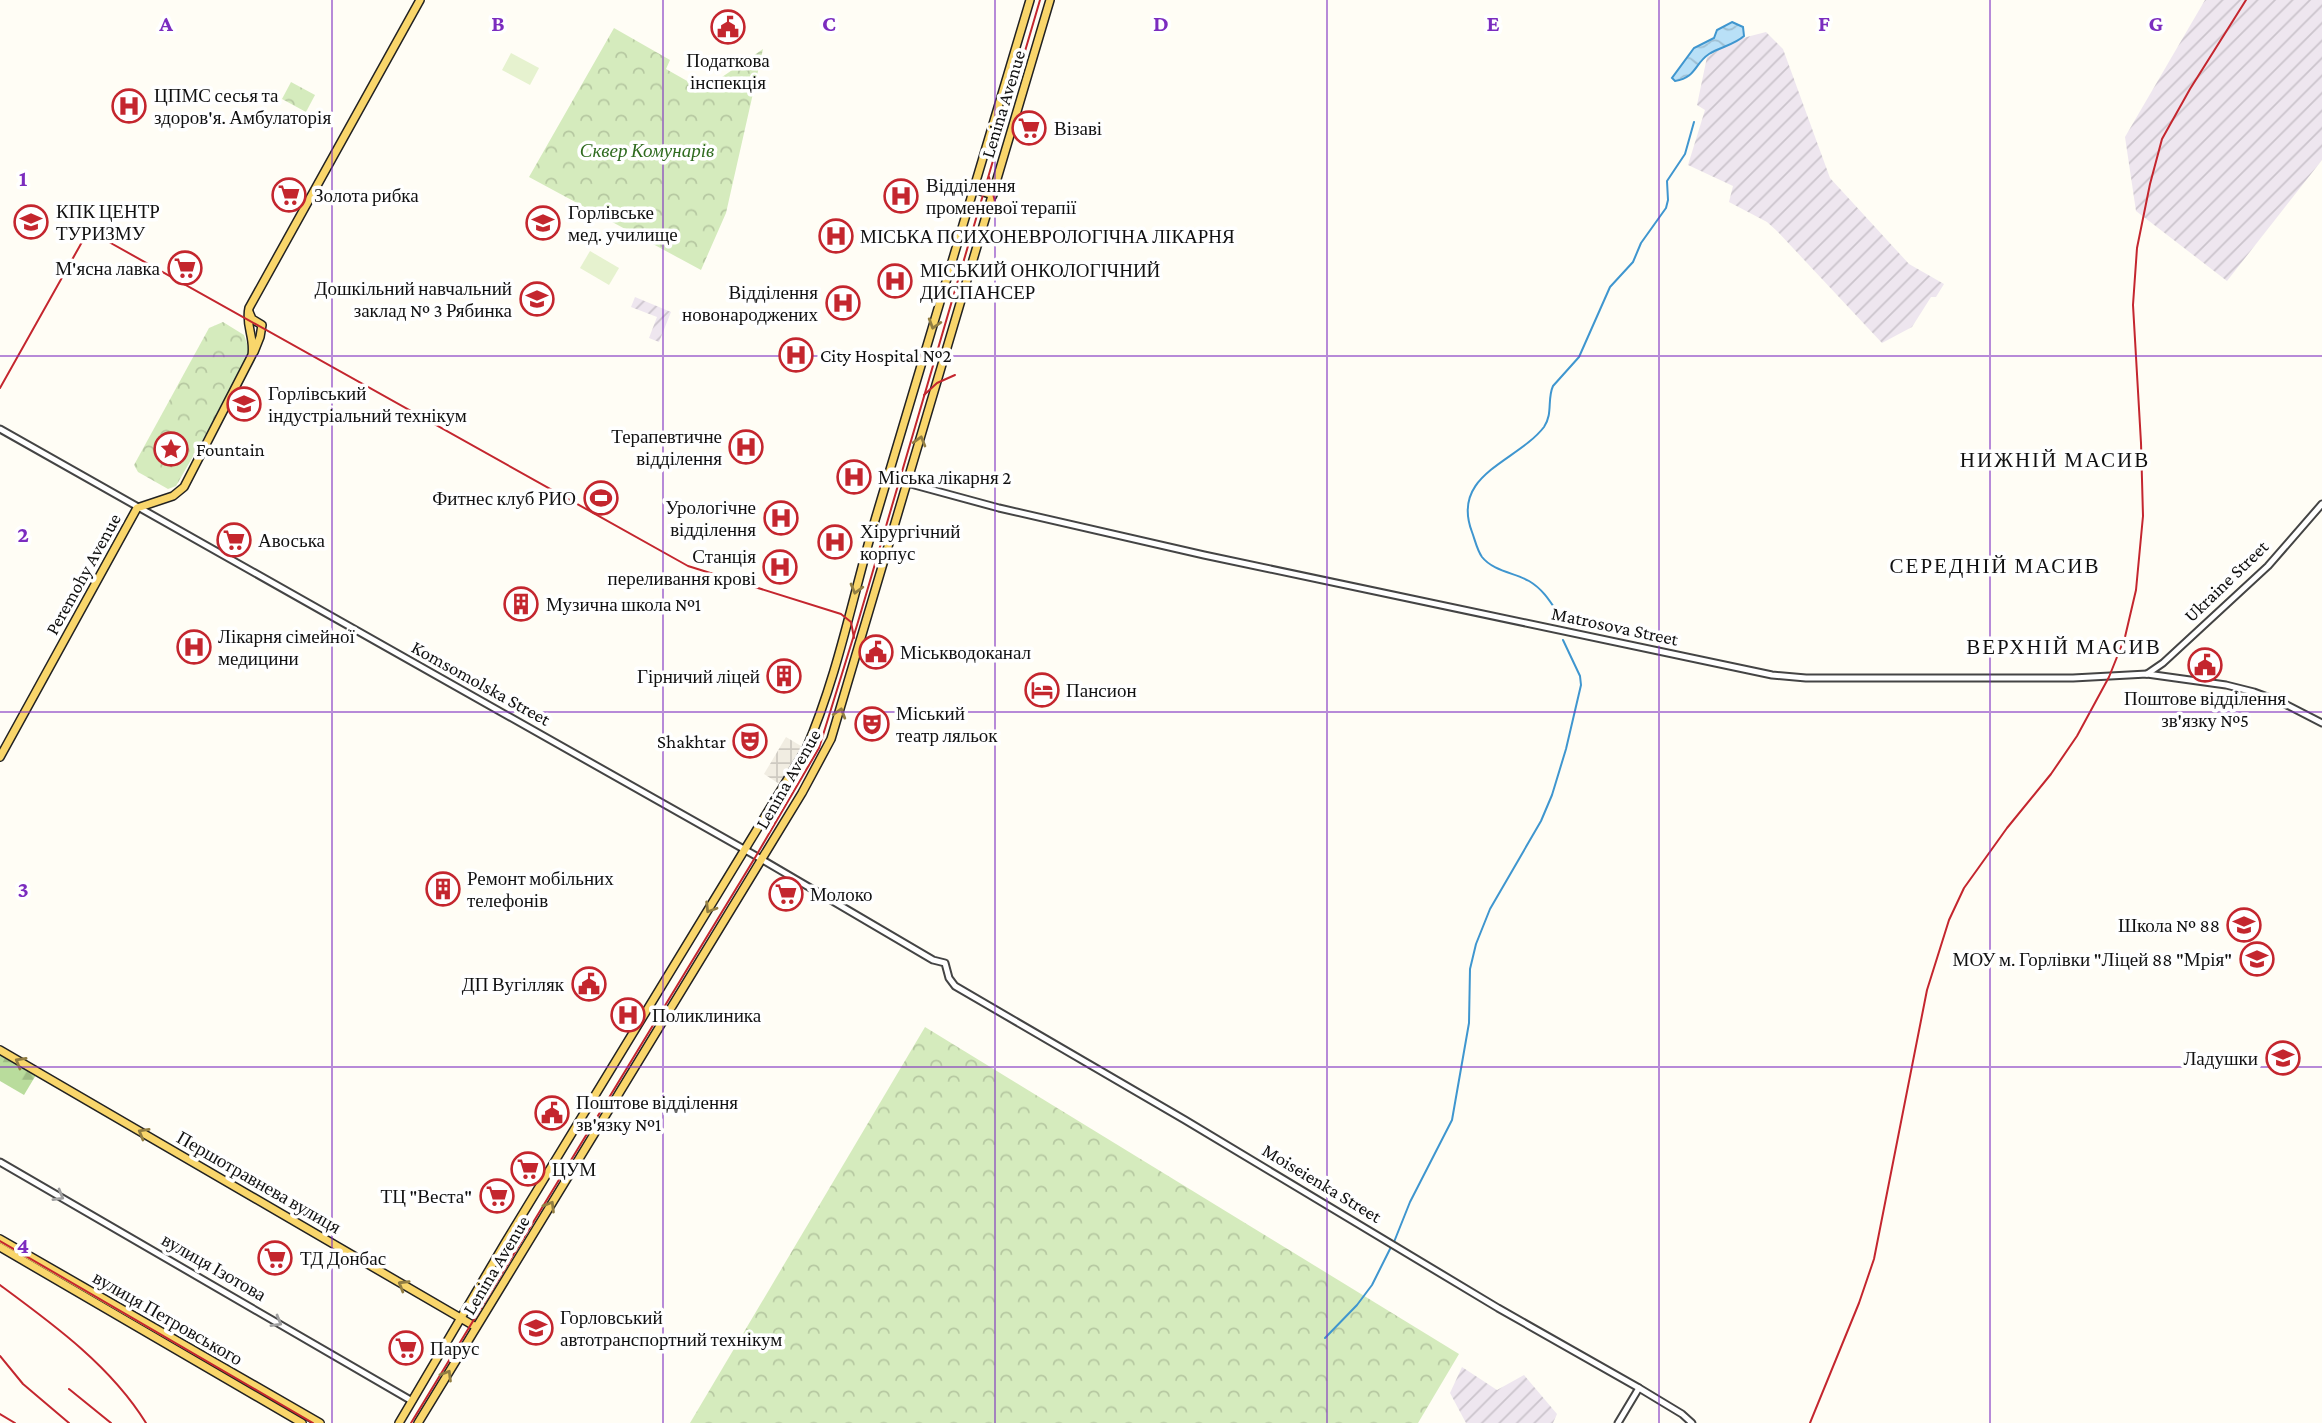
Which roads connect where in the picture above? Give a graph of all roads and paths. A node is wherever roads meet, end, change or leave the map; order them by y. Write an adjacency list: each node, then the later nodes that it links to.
1 (420, 0): 6 (main road)
2 (1030, 0): 4 (main road, Lenina Avenue)
3 (1050, 0): 5 (main road, Lenina Avenue)
4 (974, 189): 5 (main road); 15 (main road, Lenina Avenue, one-way to 15)
5 (993, 195): 9 (main road, Lenina Avenue, one-way to 5)
6 (249, 308): 7 (main road); 7 (main road, Peremohy Avenue)
7 (252, 355): 11 (main road, Peremohy Avenue)
8 (0, 429): 11 (street, Komsomolska Street)
9 (907, 483): 12 (street, Matrosova Street); 16 (main road, Lenina Avenue, one-way to 9)
10 (2322, 504): 12 (street, Ukraine Street)
11 (137, 508): 14 (main road, Peremohy Avenue); 15 (street, Komsomolska Street)
12 (2147, 674): 13 (street, Matrosova Street)
13 (2322, 723)
14 (0, 757)
15 (746, 850): 16 (street, Komsomolska Street); 22 (main road, Lenina Avenue, one-way to 22)
16 (761, 858): 20 (street, Komsomolska Street); 23 (main road, Lenina Avenue, one-way to 16)
17 (0, 1050): 22 (main road, Першотравнева вулиця, one-way to 17)
18 (0, 1162): 25 (street, вулиця Ізотова, one-way to 25)
19 (0, 1239): 27 (main road, вулиця Петровського)
20 (1389, 1242): 24 (street, Moiseienka Street)
21 (0, 1247): 26 (main road, вулиця Петровського)
22 (461, 1320): 23 (main road, Першотравнева вулиця); 25 (main road, Lenina Avenue)
23 (477, 1327): 29 (main road, Lenina Avenue, one-way to 23)
24 (1639, 1388): 30 (street); 31 (street, Moiseienka Street)
25 (412, 1401): 28 (main road, Lenina Avenue)
26 (302, 1423)
27 (320, 1423)
28 (399, 1423)
29 (418, 1423)
30 (1618, 1423)
31 (1692, 1423)

